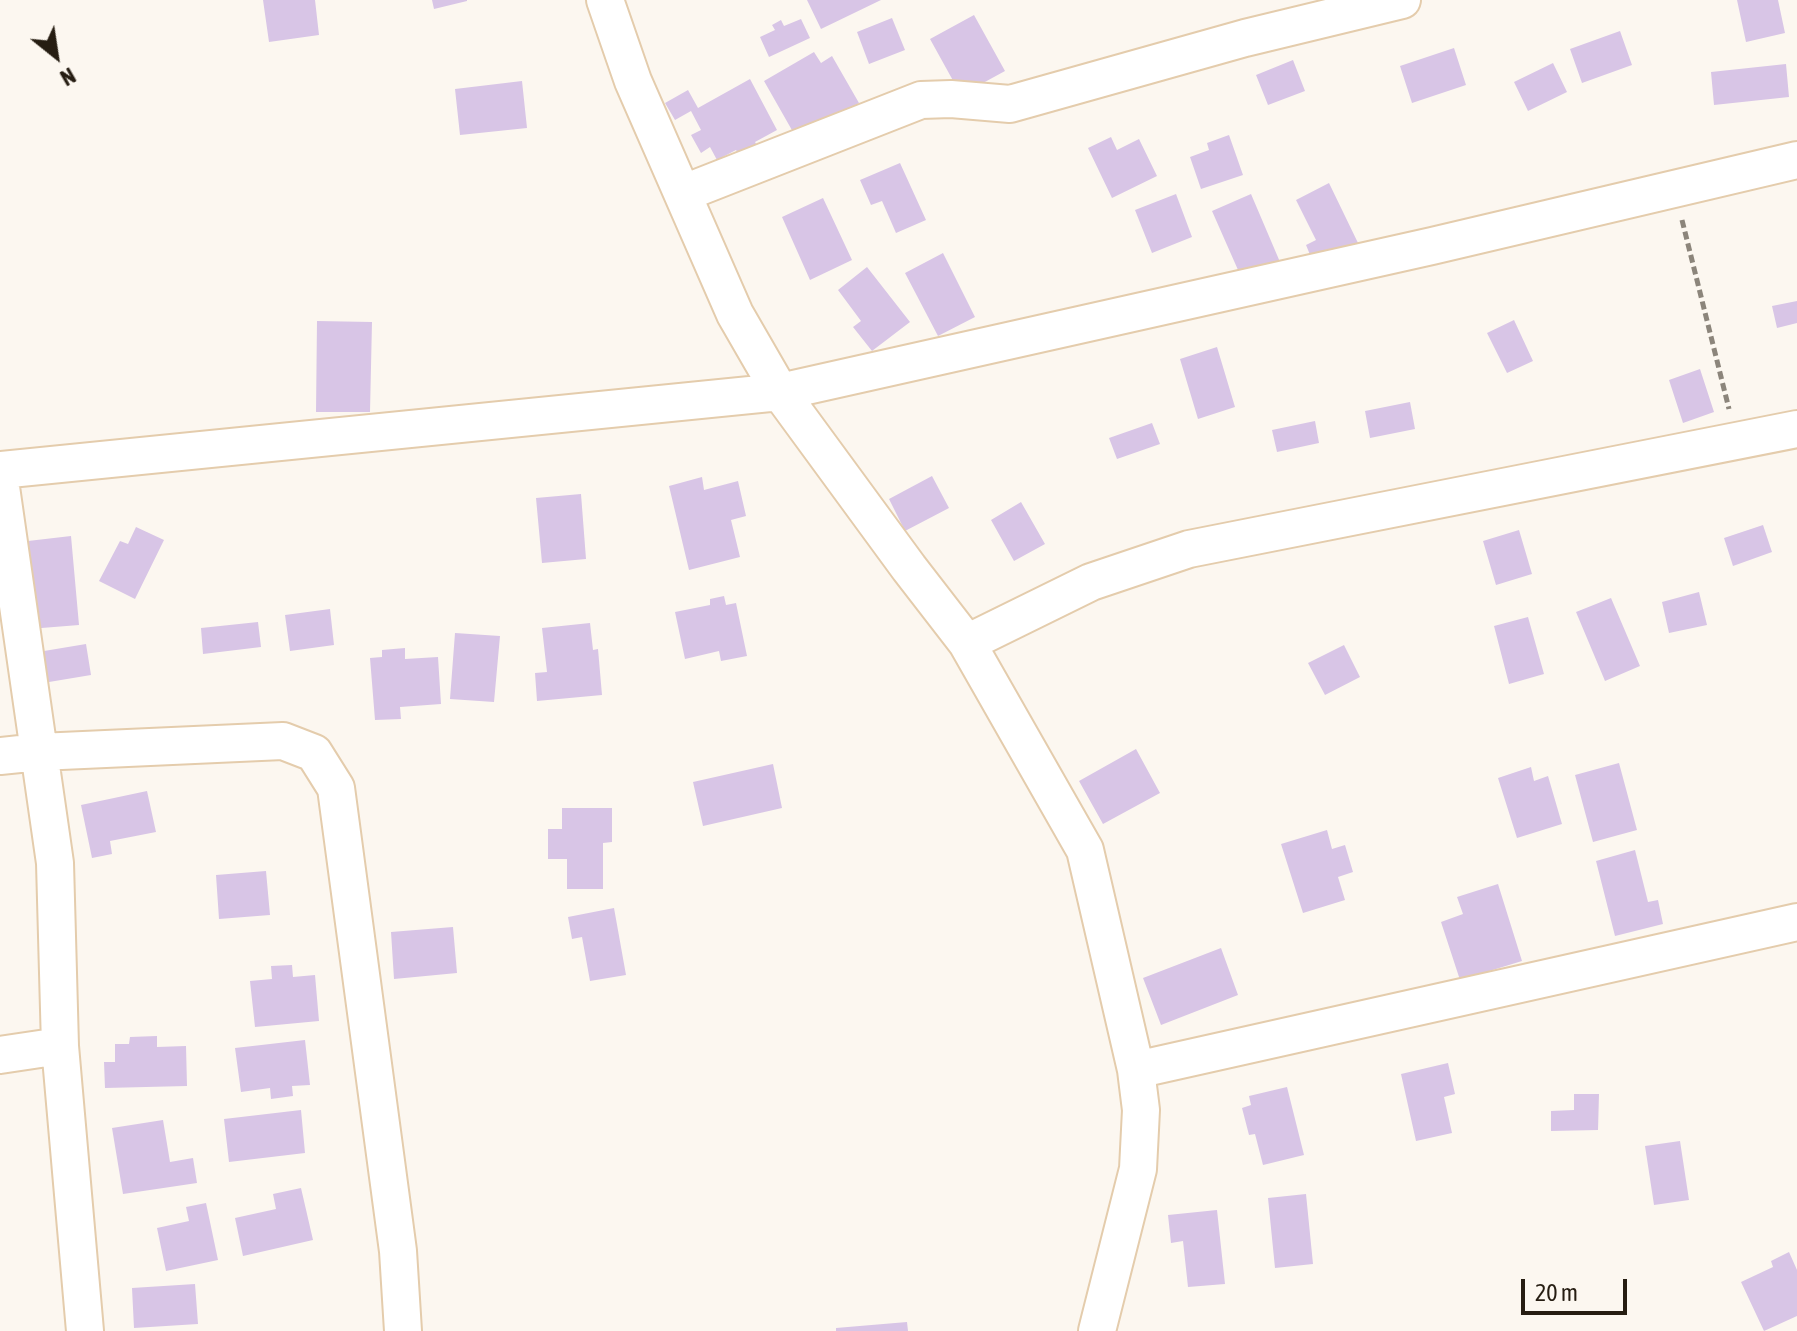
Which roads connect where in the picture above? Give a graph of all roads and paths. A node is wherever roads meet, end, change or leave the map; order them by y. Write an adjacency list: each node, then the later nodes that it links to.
1 (605, 0): 5 (street)
2 (1402, 0): 5 (street)
3 (1797, 160): 4 (street)
4 (1674, 188): 6 (street); 8 (path)
5 (684, 193): 6 (street)
6 (780, 392): 9 (street); 10 (street)
7 (1797, 429): 8 (street)
8 (1737, 441): 10 (street)
9 (0, 481): 11 (street)
10 (967, 643): 16 (street)
11 (39, 752): 12 (street); 14 (street); 18 (street)
12 (0, 756)
13 (1797, 922): 16 (street)
14 (60, 1046): 15 (street); 17 (street)
15 (0, 1055)
16 (1136, 1070): 19 (street)
17 (85, 1331)
18 (403, 1331)
19 (1097, 1331)

